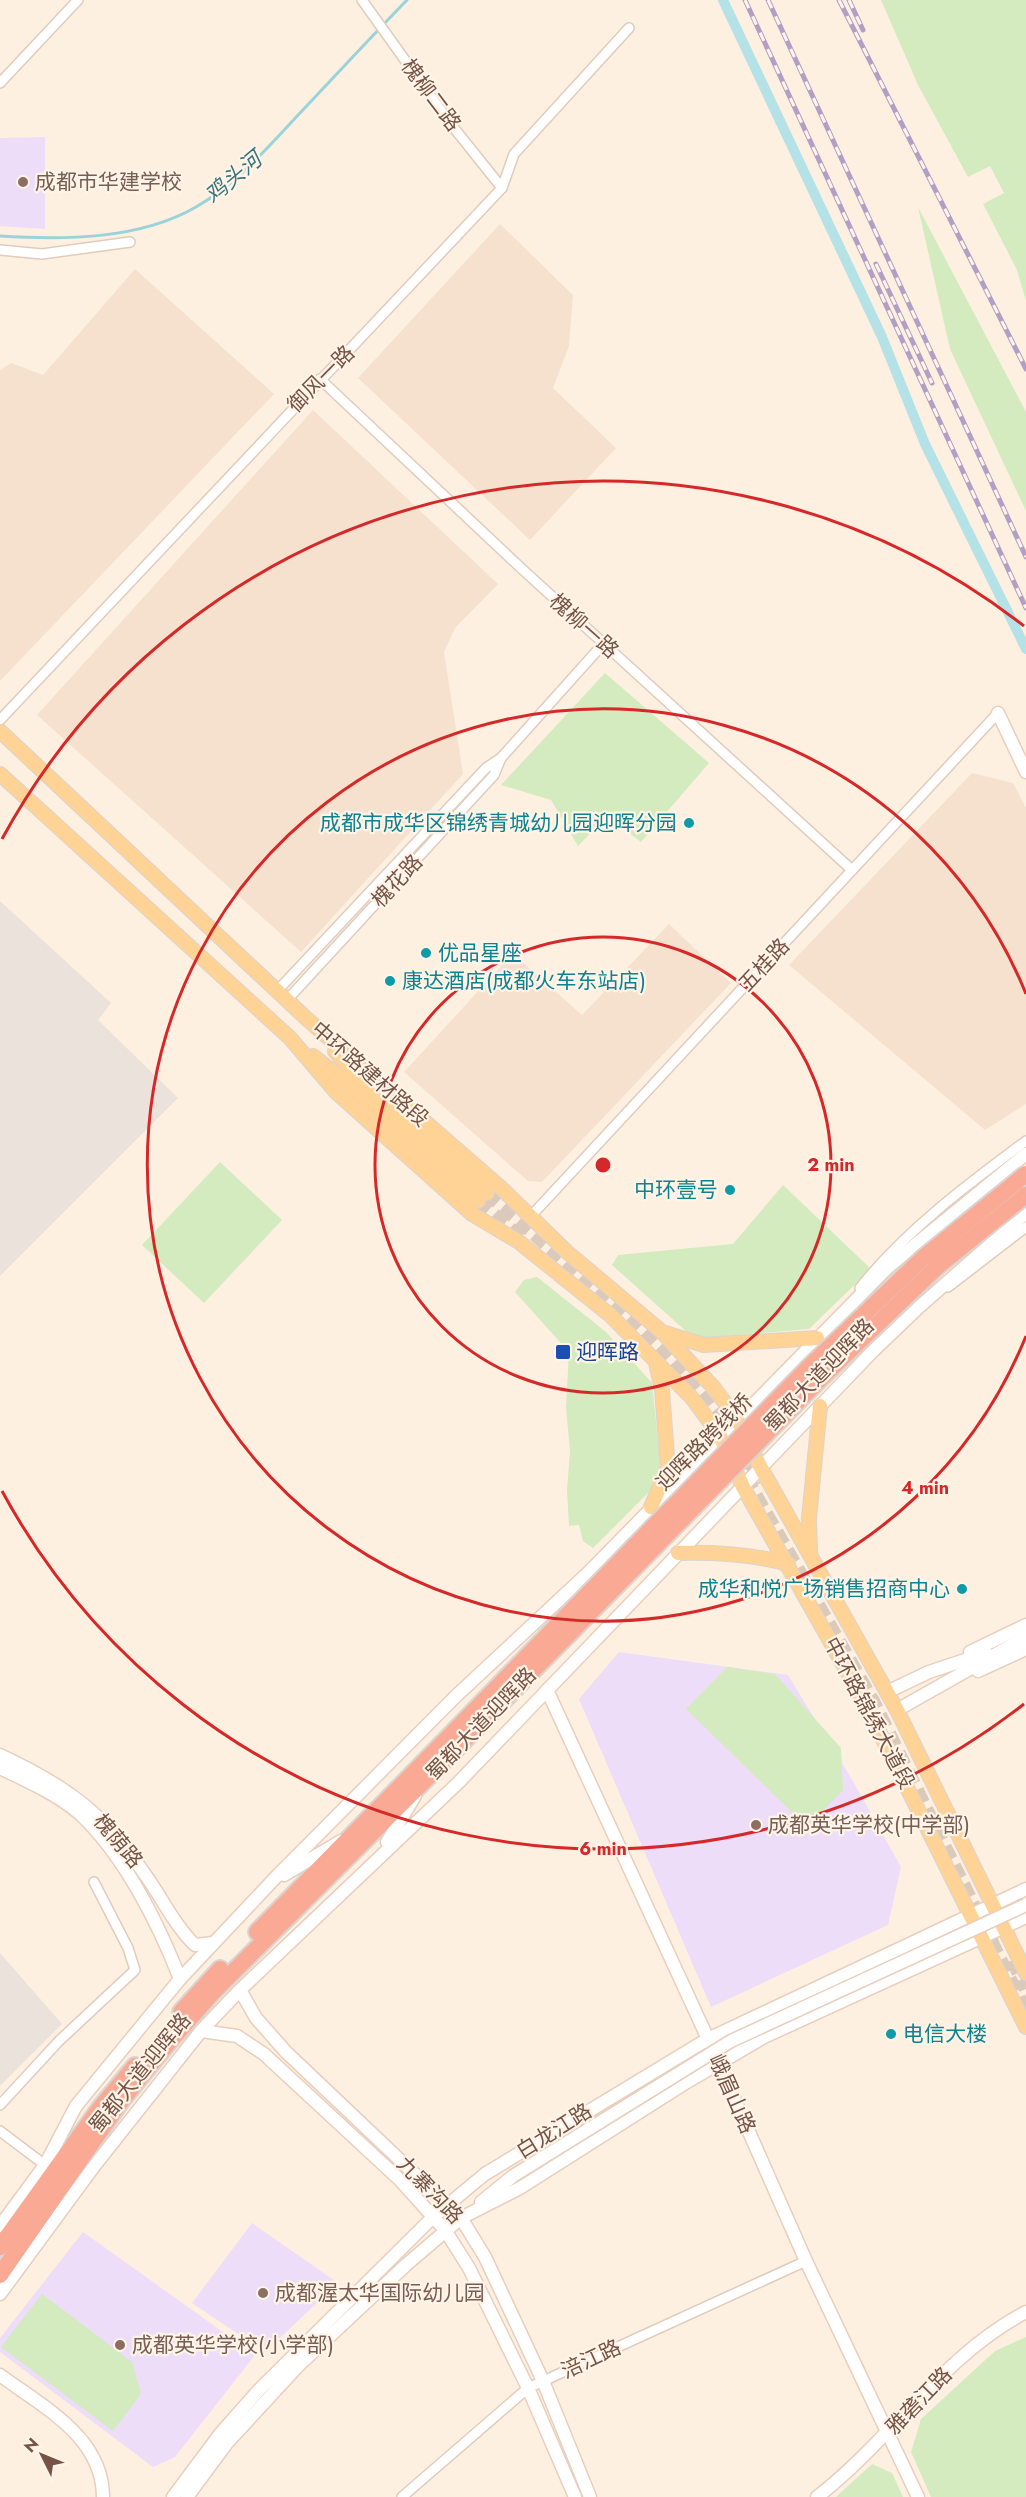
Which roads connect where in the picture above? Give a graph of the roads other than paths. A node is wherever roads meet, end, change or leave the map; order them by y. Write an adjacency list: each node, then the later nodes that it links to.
1 (78, 0): 4 (street)
2 (362, 0): 5 (street, 槐柳二路)
3 (628, 28): 5 (street, 御风一路)
4 (0, 83)
5 (502, 188): 8 (street, 御风一路)
6 (130, 242): 7 (street)
7 (0, 250)
8 (320, 379): 9 (street, 槐柳一路); 11 (street, 御风一路)
9 (603, 644): 15 (street, 槐柳一路); 16 (street, 槐花路)
10 (998, 713): 13 (main road); 15 (street, 五桂路)
11 (0, 720)
12 (0, 731): 16 (main road, 中环路建材路段)
13 (1026, 772)
14 (0, 774): 18 (main road, 中环路建材路段)
15 (852, 870): 24 (street, 五桂路)
16 (282, 996): 17 (main road, 中环路建材路段)
17 (307, 1019): 18 (main road); 24 (main road, 中环路建材路段)
18 (290, 1038): 31 (main road, 中环路建材路段)
19 (1026, 1141): 27 (street)
20 (1026, 1154): 27 (main road, 蜀都大道迎晖路)
21 (1026, 1174): 53 (highway, 迎晖路跨线桥, bridge)
22 (1026, 1195): 53 (highway, 迎晖路跨线桥, bridge)
23 (1026, 1213): 26 (main road, 蜀都大道迎晖路)
24 (531, 1216): 28 (main road, 中环路建材路段)
25 (1026, 1227): 26 (street)
26 (919, 1307): 30 (main road, 蜀都大道迎晖路)
27 (838, 1317): 29 (main road, 蜀都大道迎晖路); 30 (main road)
28 (661, 1331): 29 (main road); 33 (main road, 中环路建材路段)
29 (817, 1338): 33 (main road, 蜀都大道迎晖路)
30 (872, 1352): 32 (main road, 蜀都大道迎晖路)
31 (655, 1360): 34 (main road, 中环路建材路段); 37 (main road)
32 (820, 1406): 35 (main road, 蜀都大道迎晖路); 39 (main road)
33 (737, 1419): 34 (main road, 蜀都大道迎晖路); 35 (main road, 中环路锦绣大道段)
34 (720, 1436): 36 (main road, 中环路锦绣大道段); 37 (main road, 蜀都大道迎晖路)
35 (761, 1468): 36 (main road, 蜀都大道迎晖路); 39 (main road, 中环路锦绣大道段)
36 (743, 1487): 38 (main road, 蜀都大道迎晖路); 40 (main road, 中环路锦绣大道段)
37 (651, 1507): 41 (main road, 蜀都大道迎晖路)
38 (678, 1553): 40 (main road); 42 (main road, 蜀都大道迎晖路)
39 (810, 1554): 49 (main road, 中环路锦绣大道段)
40 (788, 1564): 62 (main road, 中环路锦绣大道段)
41 (588, 1572): 42 (main road); 58 (main road, 蜀都大道迎晖路)
42 (626, 1608): 48 (main road, 蜀都大道迎晖路)
43 (1026, 1625): 47 (main road)
44 (1026, 1637): 45 (main road)
45 (1004, 1647): 47 (main road); 50 (main road)
46 (1026, 1649): 50 (main road)
47 (929, 1671): 49 (main road)
48 (547, 1690): 56 (main road, 蜀都大道迎晖路); 72 (main road, 峨眉山路)
49 (887, 1692): 51 (main road, 中环路锦绣大道段)
50 (928, 1694): 51 (main road)
51 (897, 1710): 60 (main road, 中环路锦绣大道段)
52 (0, 1755): 66 (main road, 槐荫路)
53 (432, 1767): 55 (highway, 蜀都大道迎晖路); 56 (main road); 84 (highway, 蜀都大道迎晖路)
54 (0, 1768): 68 (main road, 槐荫路)
55 (350, 1835): 58 (main road); 82 (highway, 蜀都大道迎晖路)
56 (378, 1856): 69 (main road, 蜀都大道迎晖路)
57 (94, 1882): 74 (street)
58 (271, 1882): 66 (main road, 蜀都大道迎晖路)
59 (1026, 1889): 60 (main road, 白龙江路)
60 (994, 1904): 62 (main road, 白龙江路); 64 (main road, 中环路锦绣大道段)
61 (1026, 1905): 79 (main road, bridge)
62 (971, 1914): 65 (main road, 中环路锦绣大道段); 72 (main road, 白龙江路)
63 (1026, 1917): 64 (main road, 白龙江路)
64 (1005, 1926): 65 (main road, 白龙江路); 67 (main road, 中环路锦绣大道段)
65 (983, 1936): 70 (main road, 中环路锦绣大道段); 73 (main road, 白龙江路)
66 (213, 1943): 68 (main road, 蜀都大道迎晖路)
67 (1026, 1973)
68 (180, 1979): 76 (main road, 蜀都大道迎晖路)
69 (240, 1990): 71 (main road, 蜀都大道迎晖路); 77 (main road, 九寨沟路)
70 (1026, 2027)
71 (201, 2031): 78 (main road, 九寨沟路); 85 (main road, 蜀都大道迎晖路)
72 (708, 2039): 73 (main road, 峨眉山路); 77 (main road, 白龙江路)
73 (718, 2064): 79 (main road, 白龙江路); 83 (main road, 峨眉山路)
74 (0, 2105)
75 (0, 2131): 76 (street)
76 (45, 2165): 80 (main road, 蜀都大道迎晖路)
77 (448, 2203): 78 (main road, 白龙江路); 79 (main road, 九寨沟路)
78 (433, 2217): 81 (main road, 九寨沟路); 92 (main road, 白龙江路)
79 (461, 2218): 81 (main road, 白龙江路); 88 (main road, 九寨沟路)
80 (0, 2226)
81 (445, 2230): 89 (main road, 九寨沟路); 93 (main road, 白龙江路)
82 (0, 2247)
83 (806, 2261): 88 (street, 涪江路); 90 (main road, 峨眉山路)
84 (0, 2275)
85 (0, 2294)
86 (1026, 2312): 90 (main road, 雅砻江路)
87 (0, 2375): 91 (main road)
88 (543, 2381): 89 (street, 涪江路); 96 (main road, 九寨沟路)
89 (528, 2388): 94 (street, 涪江路); 95 (main road, 九寨沟路)
90 (889, 2431): 97 (main road, 雅砻江路); 98 (main road, 峨眉山路)
91 (103, 2497)
92 (173, 2497)
93 (187, 2497)
94 (402, 2497)
95 (575, 2497)
96 (590, 2497)
97 (817, 2497)
98 (918, 2497)

